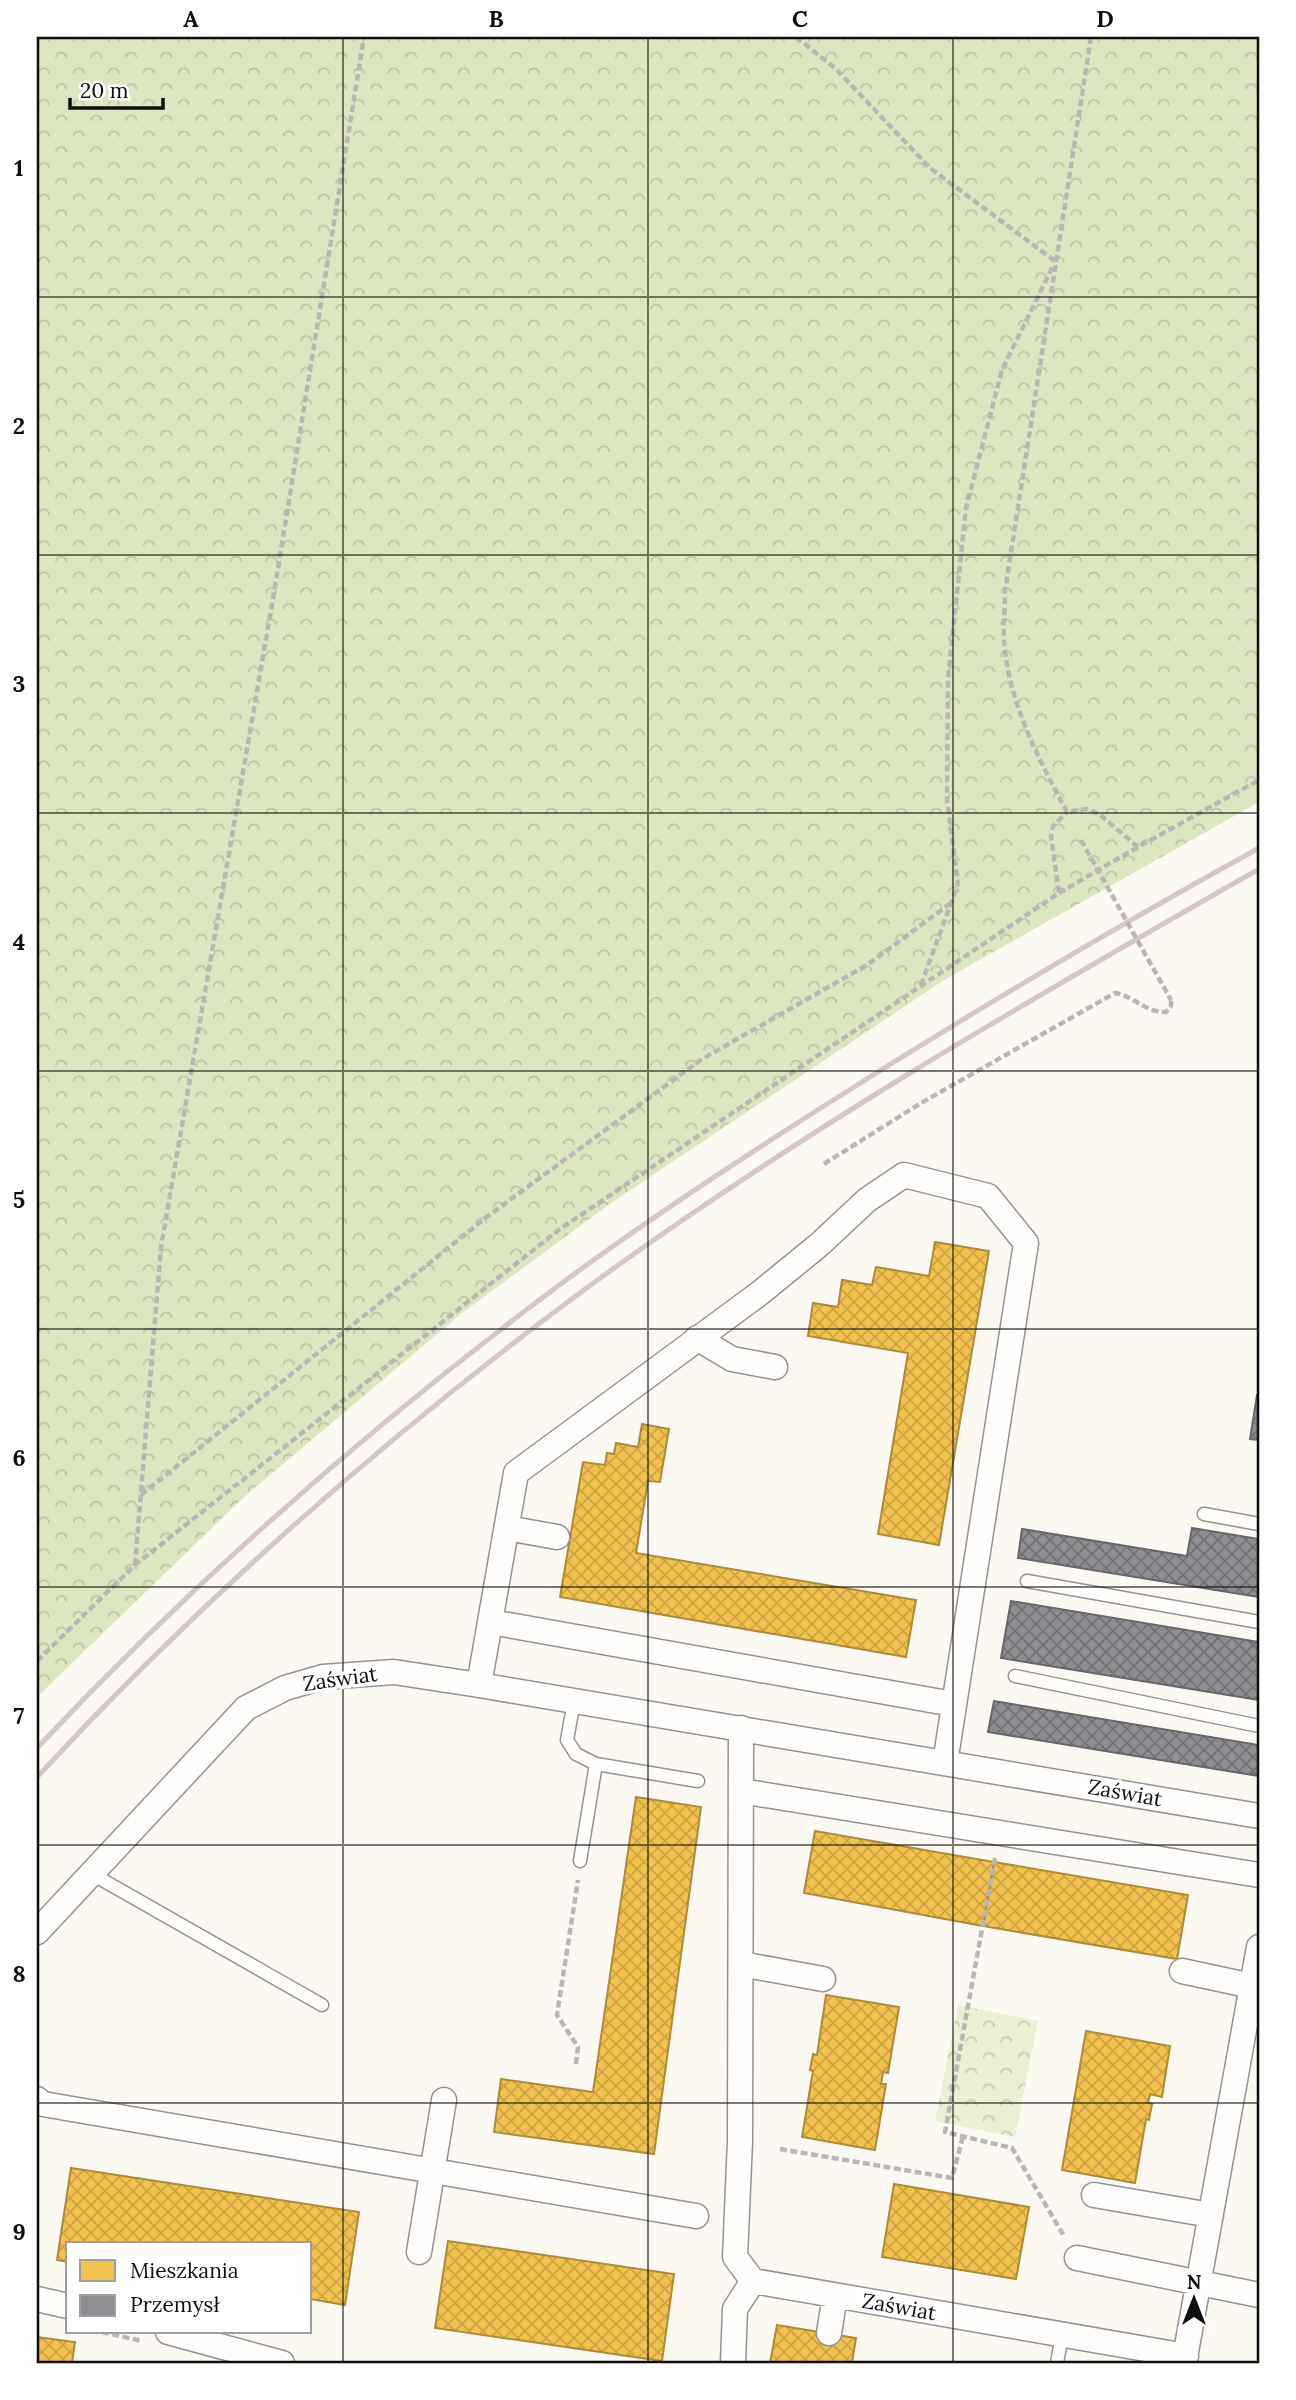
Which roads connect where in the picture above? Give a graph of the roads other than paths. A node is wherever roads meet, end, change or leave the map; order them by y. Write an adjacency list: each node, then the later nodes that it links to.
1 (697, 1338): 2 (street); 5 (street); 13 (street)
2 (775, 1367)
3 (1204, 1514): 4 (lane)
4 (1259, 1524)
5 (507, 1528): 6 (street); 8 (street)
6 (557, 1537)
7 (1027, 1581): 9 (lane)
8 (491, 1622): 11 (street); 13 (street)
9 (1259, 1622)
10 (1015, 1676): 14 (lane)
11 (480, 1685): 12 (street, Zaświat); 22 (street, Zaświat)
12 (574, 1700): 15 (street, Zaświat); 17 (lane)
13 (953, 1704): 16 (street)
14 (1259, 1726)
15 (741, 1728): 16 (street, Zaświat); 19 (street)
16 (945, 1762): 20 (street, Zaświat)
17 (596, 1763): 18 (lane); 21 (lane)
18 (698, 1781)
19 (741, 1791): 23 (street); 26 (street)
20 (1259, 1816)
21 (580, 1865)
22 (92, 1874): 24 (street, Zaświat); 30 (lane)
23 (1259, 1875)
24 (37, 1932)
25 (1259, 1947): 29 (street, Zaświat)
26 (740, 1964): 28 (street); 39 (street)
27 (1182, 1971): 29 (street)
28 (823, 1979)
29 (1252, 1986): 35 (street, Zaświat)
30 (322, 2005)
31 (37, 2099): 33 (street)
32 (444, 2100): 33 (street)
33 (432, 2171): 36 (street); 37 (street)
34 (1094, 2195): 35 (street)
35 (1211, 2215): 40 (street, Zaświat)
36 (696, 2216)
37 (419, 2252)
38 (1077, 2258): 40 (street)
39 (753, 2281): 42 (street, Zaświat); 50 (street)
40 (1199, 2284): 41 (street); 48 (street, Zaświat)
41 (1259, 2295)
42 (835, 2296): 45 (street); 47 (street, Zaświat)
43 (37, 2299): 44 (street)
44 (66, 2306)
45 (829, 2333)
46 (175, 2334): 49 (street)
47 (1062, 2335): 48 (street, Zaświat); 51 (lane)
48 (1185, 2360)
49 (282, 2363)
50 (733, 2363)
51 (1057, 2363)

